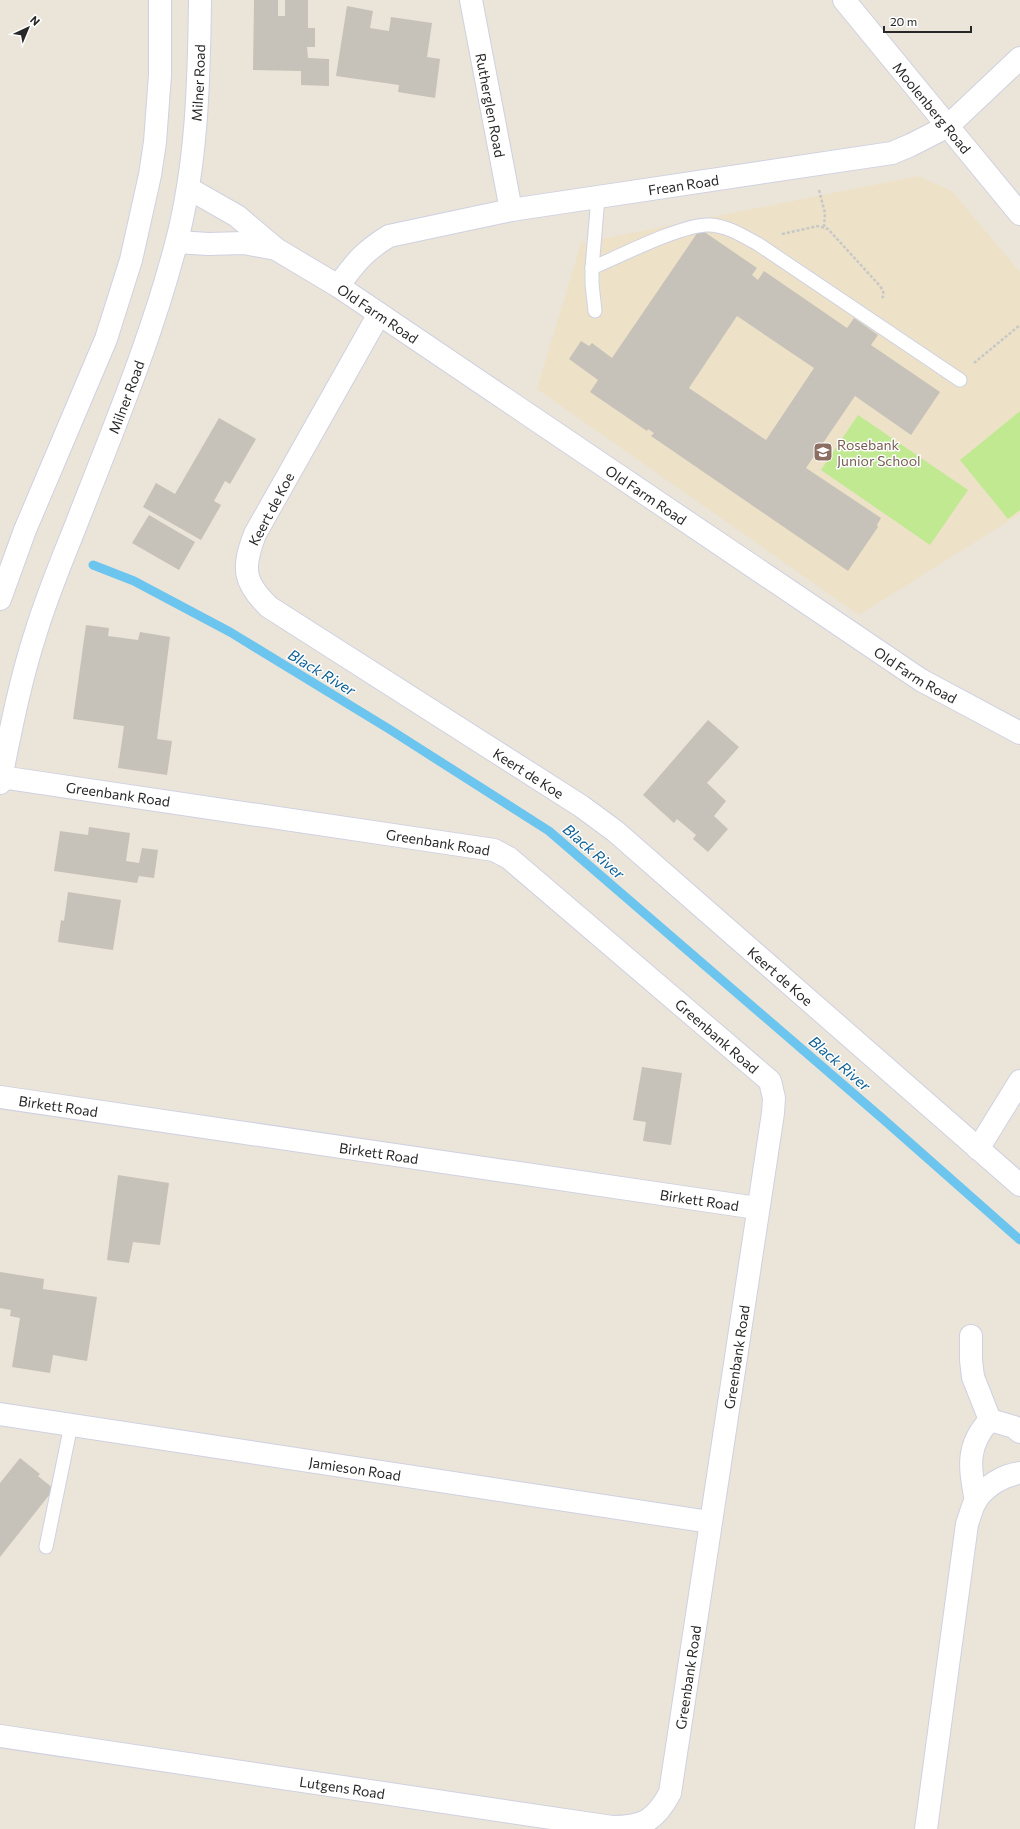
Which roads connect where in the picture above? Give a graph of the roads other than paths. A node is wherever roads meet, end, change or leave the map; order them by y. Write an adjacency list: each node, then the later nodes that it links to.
1 (160, 0): 18 (street)
2 (200, 0): 7 (street, Milner Road)
3 (471, 0): 9 (street, Rutherglen Road)
4 (844, 0): 6 (street, Moolenberg Road)
5 (1020, 58): 6 (street, Frean Road)
6 (948, 126): 8 (street, Frean Road); 10 (street, Moolenberg Road)
7 (188, 188): 11 (street, Milner Road); 12 (street, Old Farm Road)
8 (598, 198): 9 (street, Frean Road); 13 (lane)
9 (511, 210): 14 (street, Frean Road)
10 (1020, 214)
11 (177, 242): 12 (street, Old Farm Road); 20 (street, Milner Road)
12 (276, 249): 14 (street, Old Farm Road)
13 (592, 268): 15 (lane); 17 (lane)
14 (338, 286): 16 (street, Old Farm Road)
15 (596, 311)
16 (379, 314): 19 (street, Old Farm Road); 23 (street, Keert de Koe)
17 (958, 379)
18 (0, 598)
19 (1020, 733)
20 (1, 780): 25 (street, Greenbank Road)
21 (1020, 1081): 23 (street)
22 (0, 1097): 25 (street, Birkett Road)
23 (978, 1149): 24 (street, Keert de Koe)
24 (1020, 1185)
25 (757, 1208): 33 (street, Greenbank Road)
26 (971, 1336): 28 (street)
27 (0, 1414): 29 (street, Jamieson Road)
28 (990, 1420): 30 (street); 32 (street)
29 (71, 1425): 33 (street, Jamieson Road); 34 (lane)
30 (1020, 1432)
31 (1020, 1473): 32 (street)
32 (976, 1501): 37 (street)
33 (710, 1522): 36 (street, Greenbank Road)
34 (46, 1547)
35 (0, 1736): 36 (street, Lutgens Road)
36 (670, 1793)
37 (926, 1829)

